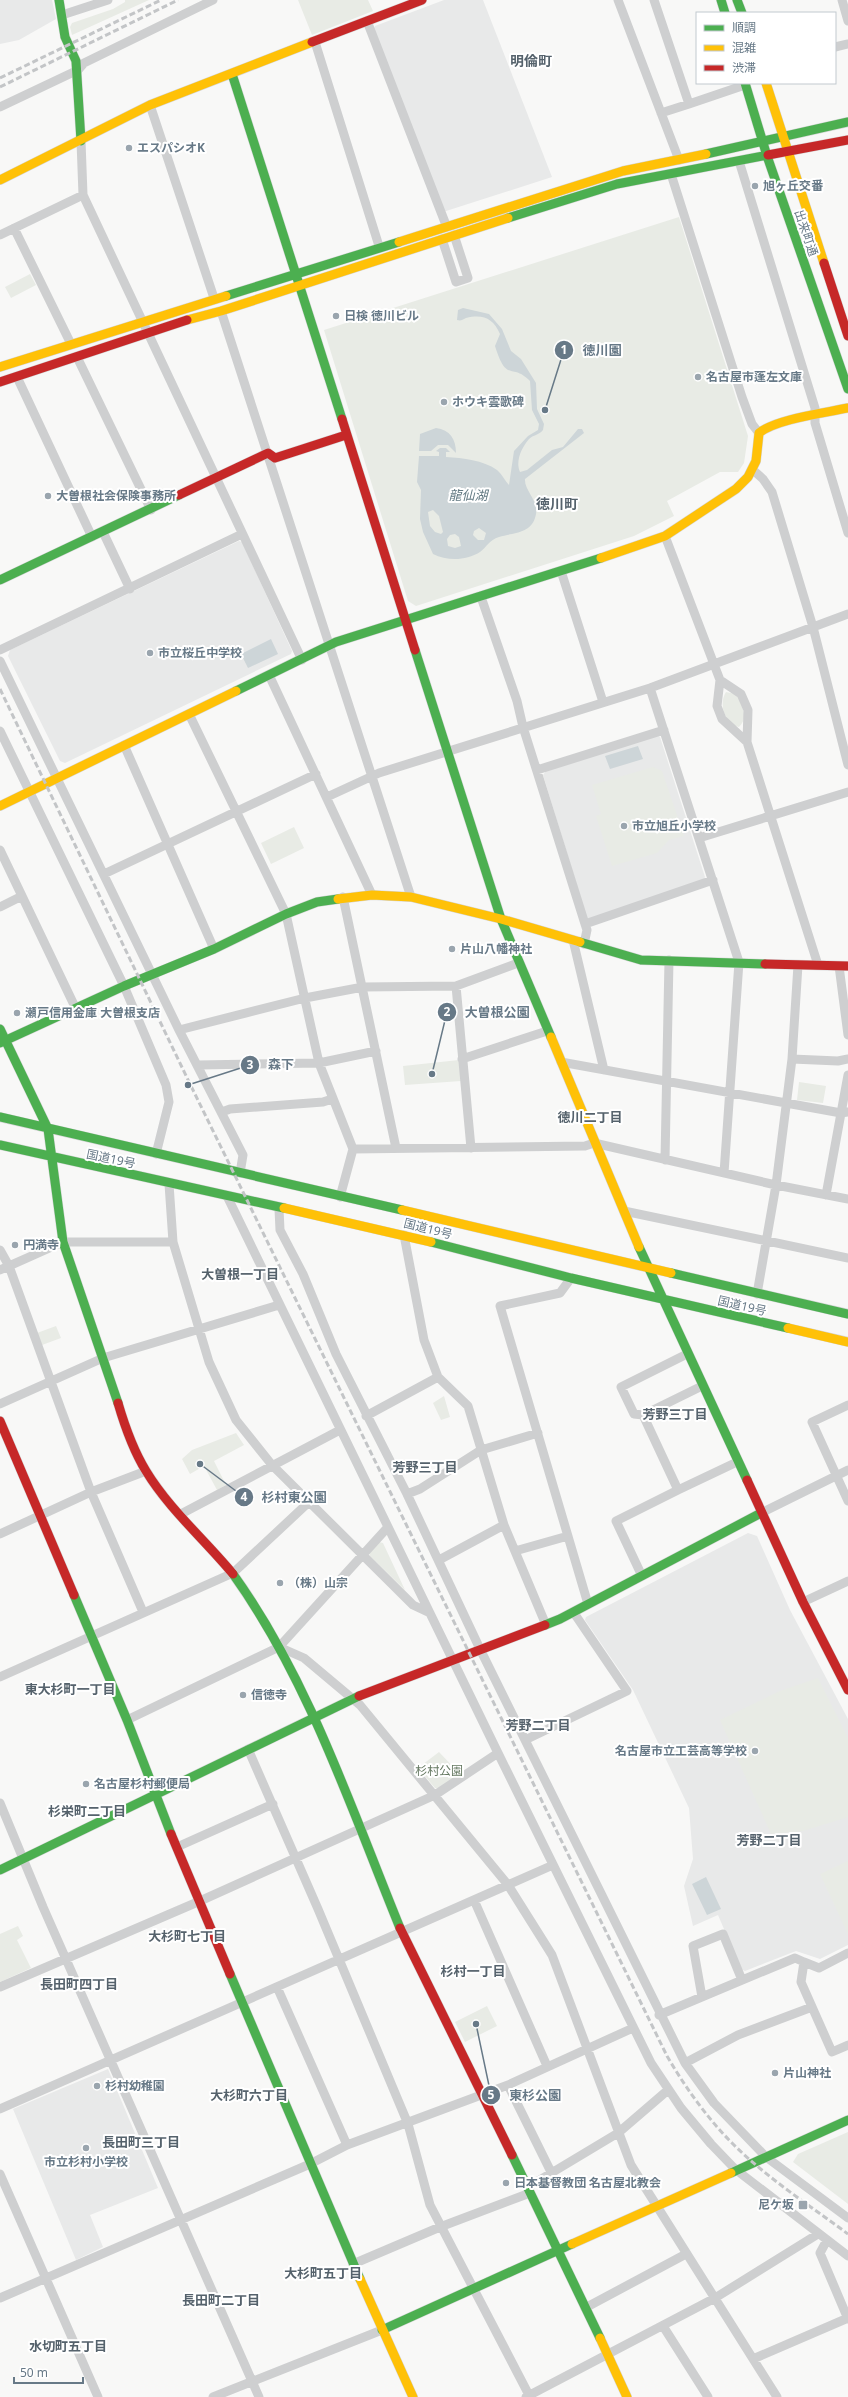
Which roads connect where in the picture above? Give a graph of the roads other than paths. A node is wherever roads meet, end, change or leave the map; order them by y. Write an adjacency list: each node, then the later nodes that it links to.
1 (59, 0): 12 (main road)
2 (108, 0): 12 (street)
3 (213, 0): 18 (street)
4 (422, 0): 13 (main road)
5 (618, 0): 25 (street)
6 (654, 0): 22 (street)
7 (721, 0): 10 (main road)
8 (738, 0): 11 (main road)
9 (842, 0): 14 (street)
10 (725, 12)
11 (742, 12)
12 (62, 15): 18 (main road)
13 (366, 21): 15 (main road); 38 (street)
14 (848, 21)
15 (315, 42): 19 (main road); 43 (street)
16 (848, 44): 17 (street)
17 (836, 47)
18 (78, 70): 24 (street); 29 (main road)
19 (232, 74): 23 (main road); 44 (main road)
20 (745, 84): 22 (street); 30 (main road, 出来町通)
21 (766, 84): 27 (main road, 出来町通)
22 (689, 104): 25 (street)
23 (150, 105): 29 (main road); 46 (street)
24 (0, 107)
25 (661, 113): 33 (street)
26 (848, 122): 27 (main road)
27 (784, 138): 30 (main road); 31 (main road, 出来町通)
28 (848, 140): 31 (main road)
29 (82, 141): 36 (main road); 37 (street)
30 (762, 143): 32 (main road, 出来町通); 33 (main road)
31 (788, 152): 32 (main road); 50 (main road, 出来町通)
32 (767, 156): 34 (main road); 56 (main road, 出来町通)
33 (679, 160): 38 (main road)
34 (738, 161): 35 (main road); 58 (street)
35 (671, 174): 41 (main road); 59 (street)
36 (0, 180)
37 (83, 196): 39 (street); 48 (street)
38 (446, 225): 43 (main road)
39 (14, 228): 40 (street); 51 (street)
40 (0, 235)
41 (454, 235): 42 (main road); 42 (street)
42 (442, 239): 45 (main road)
43 (379, 246): 44 (main road)
44 (296, 275): 45 (main road); 46 (main road)
45 (299, 286): 47 (main road); 60 (main road)
46 (214, 298): 48 (main road)
47 (221, 311): 49 (main road); 61 (street)
48 (143, 322): 49 (street); 51 (main road)
49 (148, 333): 52 (main road); 63 (street)
50 (848, 336)
51 (71, 344): 53 (main road)
52 (77, 357): 54 (main road); 64 (street)
53 (0, 367)
54 (17, 377): 55 (main road); 69 (street)
55 (0, 382)
56 (848, 389)
57 (848, 408): 58 (main road)
58 (815, 416): 59 (main road); 66 (street)
59 (759, 433): 62 (main road)
60 (346, 435): 61 (main road); 75 (main road)
61 (268, 453): 63 (main road); 77 (street)
62 (753, 470): 68 (main road); 76 (street)
63 (216, 479): 64 (main road); 67 (street)
64 (151, 510): 65 (main road)
65 (103, 532): 69 (main road); 72 (street)
66 (848, 533)
67 (242, 534): 72 (street); 80 (street)
68 (665, 536): 70 (main road); 81 (street)
69 (92, 537): 71 (main road)
70 (562, 571): 73 (main road); 85 (street)
71 (0, 580)
72 (130, 589): 78 (street)
73 (481, 597): 75 (main road); 87 (street)
74 (848, 614): 76 (street)
75 (405, 620): 77 (main road); 92 (main road)
76 (813, 627): 81 (street); 93 (street)
77 (330, 645): 80 (main road); 96 (street)
78 (0, 650)
79 (0, 660): 97 (street)
80 (302, 660): 82 (main road)
81 (714, 665): 83 (street); 84 (street)
82 (269, 675): 86 (main road); 95 (street)
83 (720, 680): 90 (street); 90 (street)
84 (650, 688): 85 (street); 88 (street)
85 (603, 702): 87 (street)
86 (189, 714): 91 (main road); 102 (street)
87 (523, 728): 92 (street); 94 (street)
88 (664, 730): 94 (street); 104 (street)
89 (0, 731): 98 (street)
90 (747, 742): 103 (street)
91 (124, 745): 97 (main road); 105 (street)
92 (447, 752): 96 (street); 115 (main road)
93 (848, 766)
94 (537, 770): 116 (street)
95 (316, 774): 100 (street); 102 (street)
96 (372, 777): 100 (street); 112 (street)
97 (57, 778): 98 (main road); 107 (street)
98 (29, 792): 101 (main road); 127 (street)
99 (848, 792): 103 (street)
100 (327, 797): 109 (street)
101 (0, 806)
102 (237, 811): 105 (street); 114 (street)
103 (770, 817): 104 (street); 124 (street)
104 (699, 838): 108 (street)
105 (168, 844): 107 (street); 119 (street)
106 (0, 850): 110 (street)
107 (104, 874): 126 (street)
108 (713, 880): 116 (street); 121 (street)
109 (372, 895): 111 (main road); 112 (main road)
110 (22, 896): 113 (street); 131 (street)
111 (343, 897): 114 (main road); 129 (street)
112 (411, 897): 115 (main road)
113 (0, 907)
114 (286, 914): 119 (main road); 130 (street)
115 (501, 919): 117 (main road); 122 (main road)
116 (585, 924): 118 (street)
117 (573, 940): 118 (main road); 144 (street)
118 (584, 944): 120 (main road)
119 (214, 949): 126 (main road)
120 (669, 960): 121 (main road); 146 (street)
121 (739, 962): 123 (main road); 147 (street)
122 (518, 963): 128 (street); 134 (main road)
123 (798, 965): 124 (main road); 139 (street)
124 (818, 965): 125 (main road)
125 (844, 966): 135 (street)
126 (152, 975): 127 (main road); 133 (street)
127 (124, 986): 131 (main road); 159 (street)
128 (456, 986): 129 (street); 138 (street)
129 (363, 987): 130 (street); 137 (street)
130 (305, 998): 133 (street); 142 (street)
131 (76, 1009): 136 (main road)
132 (0, 1029): 136 (main road)
133 (179, 1030): 143 (street)
134 (547, 1031): 138 (street); 141 (main road)
135 (848, 1035)
136 (3, 1042): 153 (main road)
137 (376, 1052): 142 (street); 156 (street)
138 (462, 1059): 157 (street)
139 (792, 1059): 140 (street); 149 (street)
140 (848, 1059)
141 (560, 1062): 144 (street); 154 (main road)
142 (319, 1063): 143 (street); 148 (street)
143 (198, 1065): 150 (street)
144 (604, 1070): 146 (street)
145 (848, 1074): 151 (street)
146 (667, 1083): 147 (street); 161 (street)
147 (730, 1094): 149 (street); 163 (street)
148 (332, 1099): 150 (street); 158 (street)
149 (785, 1104): 151 (street); 165 (street)
150 (222, 1112): 162 (street)
151 (845, 1112): 166 (street)
152 (0, 1117): 153 (main road, 国道19号)
153 (48, 1129): 159 (main road, 国道19号); 160 (main road)
154 (594, 1143): 157 (street); 161 (street); 171 (main road)
155 (0, 1145): 160 (main road, 国道19号)
156 (396, 1148): 157 (street); 158 (street)
157 (471, 1148)
158 (353, 1149): 168 (street)
159 (156, 1154): 162 (main road, 国道19号)
160 (52, 1158): 164 (main road, 国道19号); 174 (main road)
161 (665, 1160): 163 (street)
162 (240, 1173): 168 (main road, 国道19号)
163 (724, 1173): 165 (street)
164 (168, 1184): 167 (main road, 国道19号); 175 (street)
165 (776, 1185): 166 (street); 173 (street)
166 (826, 1195): 169 (street)
167 (228, 1196): 170 (main road, 国道19号); 183 (street)
168 (340, 1196): 178 (main road, 国道19号)
169 (848, 1199)
170 (278, 1209): 172 (main road, 国道19号); 195 (street)
171 (624, 1211): 173 (street); 178 (main road)
172 (404, 1235): 180 (main road, 国道19号); 189 (street)
173 (767, 1241): 177 (street); 181 (street)
174 (63, 1242): 175 (street); 179 (street); 188 (main road)
175 (173, 1242): 185 (street)
176 (0, 1250): 179 (street)
177 (848, 1258)
178 (647, 1266): 181 (main road, 国道19号); 182 (main road)
179 (4, 1268): 190 (street)
180 (571, 1278): 182 (main road, 国道19号); 198 (street)
181 (757, 1294): 184 (main road, 国道19号)
182 (663, 1300): 186 (main road, 国道19号); 187 (main road)
183 (279, 1305): 185 (street); 197 (street)
184 (848, 1314)
185 (198, 1329): 188 (street); 201 (street)
186 (848, 1342)
187 (687, 1354): 191 (main road); 194 (street)
188 (103, 1358): 190 (street); 203 (main road)
189 (438, 1377): 195 (street); 199 (street)
190 (51, 1381): 192 (street); 206 (street)
191 (702, 1386): 194 (street); 200 (main road)
192 (0, 1404)
193 (848, 1405): 204 (street)
194 (643, 1415): 205 (street)
195 (366, 1416): 207 (street)
196 (0, 1421): 212 (main road)
197 (340, 1430): 201 (street); 214 (street)
198 (538, 1433): 199 (street); 216 (street)
199 (481, 1450): 207 (street); 213 (street)
200 (737, 1462): 205 (street); 210 (main road)
201 (272, 1465): 209 (street); 211 (street)
202 (848, 1470): 204 (street)
203 (146, 1471): 206 (street); 211 (main road)
204 (837, 1476): 208 (street); 210 (street)
205 (678, 1490): 221 (street)
206 (91, 1492): 212 (street); 225 (street)
207 (408, 1494): 219 (street)
208 (848, 1501)
209 (309, 1502): 218 (street); 220 (street)
210 (761, 1513): 221 (main road); 223 (main road)
211 (179, 1515): 220 (main road)
212 (39, 1516): 215 (street); 229 (main road)
213 (504, 1526): 217 (street); 219 (street)
214 (388, 1527): 218 (street); 227 (street)
215 (0, 1534)
216 (568, 1536): 217 (street); 224 (street)
217 (514, 1551): 228 (street)
218 (362, 1554): 227 (street); 230 (street)
219 (439, 1560): 231 (street)
220 (233, 1573): 225 (street); 230 (main road)
221 (642, 1576): 224 (main road)
222 (848, 1581): 223 (street)
223 (803, 1602): 234 (main road)
224 (588, 1604): 226 (main road)
225 (143, 1612): 229 (street)
226 (574, 1613): 228 (main road); 238 (street)
227 (430, 1614): 232 (street)
228 (546, 1625): 231 (main road)
229 (91, 1636): 233 (street); 237 (main road)
230 (279, 1647): 235 (street); 236 (main road); 237 (street)
231 (480, 1650): 232 (main road); 238 (street)
232 (452, 1660): 235 (main road); 240 (street)
233 (0, 1676)
234 (848, 1690)
235 (351, 1698): 236 (main road); 242 (street)
236 (313, 1716): 239 (main road); 245 (main road)
237 (127, 1720): 241 (main road)
238 (525, 1740): 265 (street)
239 (248, 1749): 241 (main road); 244 (street)
240 (498, 1753): 242 (street); 249 (street)
241 (154, 1795): 246 (main road); 248 (main road)
242 (435, 1795): 245 (street); 251 (street)
243 (0, 1803): 248 (street)
244 (273, 1804): 246 (street); 247 (street)
245 (359, 1829): 247 (street); 254 (main road)
246 (177, 1847): 253 (main road)
247 (295, 1858): 253 (street); 257 (street)
248 (22, 1859): 250 (main road); 256 (street)
249 (553, 1866): 251 (street); 266 (street)
250 (0, 1870)
251 (508, 1885): 252 (street); 268 (street)
252 (474, 1900): 254 (street); 271 (street)
253 (200, 1901): 256 (street); 263 (main road)
254 (402, 1932): 257 (street); 274 (main road)
255 (848, 1953): 258 (street)
256 (65, 1958): 260 (street); 269 (street)
257 (338, 1960): 261 (street); 277 (street)
258 (804, 1962): 259 (street); 264 (street)
259 (742, 1980): 262 (street); 262 (street)
260 (0, 1987)
261 (277, 1987): 263 (street); 279 (street)
262 (702, 1997): 265 (street)
263 (242, 2004): 269 (street); 281 (main road)
264 (812, 2007): 267 (street); 270 (street)
265 (659, 2015): 270 (street)
266 (633, 2028): 268 (street); 273 (street)
267 (848, 2045)
268 (588, 2049): 271 (street); 278 (street)
269 (111, 2061): 275 (street); 288 (street)
270 (685, 2063): 280 (street)
271 (547, 2066): 272 (street)
272 (508, 2084): 274 (street); 284 (street)
273 (668, 2090): 278 (street); 282 (street)
274 (482, 2096): 277 (street); 285 (main road)
275 (0, 2109)
276 (848, 2120): 280 (main road)
277 (408, 2124): 279 (street); 289 (street)
278 (618, 2133): 284 (street); 286 (street)
279 (346, 2145): 281 (street)
280 (766, 2157): 282 (main road); 287 (street)
281 (310, 2164): 288 (street); 295 (main road)
282 (735, 2169): 286 (main road); 290 (street)
283 (0, 2174): 296 (street)
284 (552, 2174): 285 (street)
285 (529, 2190): 289 (street); 292 (main road)
286 (656, 2205): 292 (main road); 293 (street)
287 (847, 2216)
288 (180, 2220): 296 (street); 306 (street)
289 (440, 2227): 295 (street); 297 (street)
290 (818, 2234): 291 (street); 299 (street)
291 (827, 2240): 294 (street); 301 (street)
292 (558, 2249): 297 (main road); 300 (main road)
293 (686, 2254): 299 (street); 300 (street)
294 (848, 2256)
295 (353, 2264): 303 (main road)
296 (45, 2279): 298 (street); 308 (street)
297 (472, 2288): 303 (main road); 307 (street)
298 (0, 2298)
299 (715, 2298): 302 (street); 305 (street)
300 (585, 2308): 304 (main road)
301 (848, 2319): 305 (street)
302 (663, 2326): 304 (street); 313 (street)
303 (382, 2330): 306 (street); 311 (main road)
304 (608, 2356): 307 (street); 312 (main road)
305 (752, 2359): 314 (street)
306 (252, 2380): 309 (street); 310 (street)
307 (529, 2396)
308 (98, 2397)
309 (213, 2397)
310 (259, 2397)
311 (413, 2397)
312 (627, 2397)
313 (708, 2397)
314 (777, 2397)

